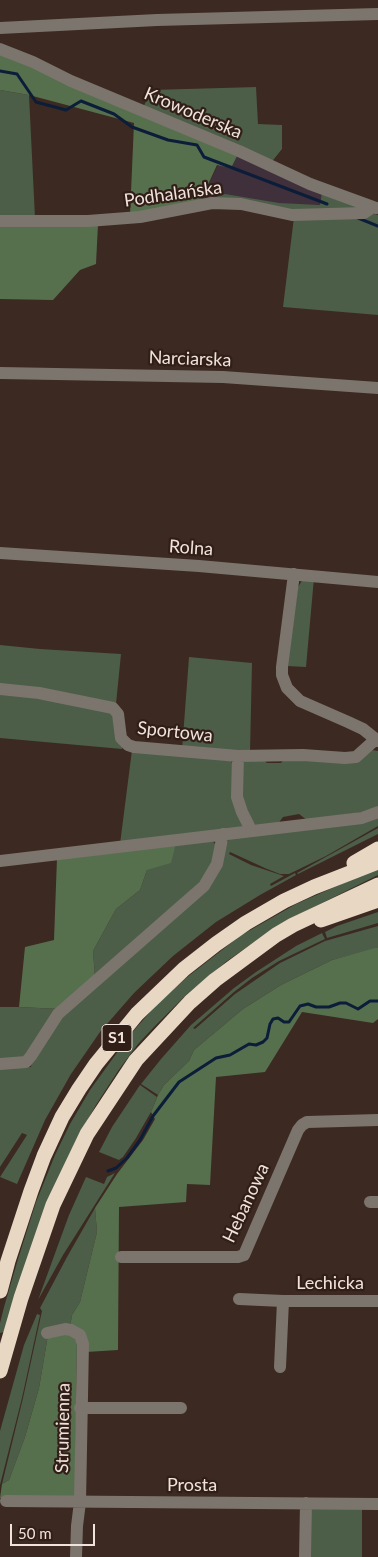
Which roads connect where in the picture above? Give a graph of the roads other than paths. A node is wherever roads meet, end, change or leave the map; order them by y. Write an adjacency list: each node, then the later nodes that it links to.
1 (378, 14): 2 (street)
2 (0, 28)
3 (0, 49): 4 (street, Krowoderska)
4 (376, 208): 5 (street, Podhalańska)
5 (0, 221)
6 (0, 373): 7 (street, Narciarska)
7 (378, 388)
8 (0, 554): 9 (street, Rolna)
9 (294, 574): 10 (street, Rolna); 12 (street)
10 (378, 582)
11 (0, 689): 13 (street, Sportowa)
12 (377, 740): 13 (street, Sportowa)
13 (238, 756): 15 (street)
14 (378, 812): 15 (street)
15 (251, 830): 16 (street)
16 (223, 834): 18 (street); 24 (street)
17 (378, 849): 21 (highway)
18 (0, 861)
19 (378, 862): 21 (highway, S1)
20 (378, 885): 23 (highway, S1)
21 (314, 887): 27 (highway, S1)
22 (378, 900): 23 (highway)
23 (293, 924): 33 (highway, S1)
24 (0, 1064)
25 (378, 1120): 26 (street, Hebanowa)
26 (121, 1257)
27 (0, 1291)
28 (239, 1299): 29 (street, Lechicka)
29 (283, 1301): 30 (street, Lechicka); 32 (street, Lechicka)
30 (378, 1301)
31 (48, 1333): 34 (street, Strumienna)
32 (280, 1366)
33 (0, 1371)
34 (80, 1408): 35 (street); 37 (street, Strumienna)
35 (181, 1408)
36 (6, 1501): 37 (street, Prosta)
37 (80, 1502): 38 (street, Prosta); 40 (street, Strumienna)
38 (306, 1503): 39 (street, Prosta); 41 (street)
39 (378, 1504)
40 (76, 1557)
41 (305, 1557)

